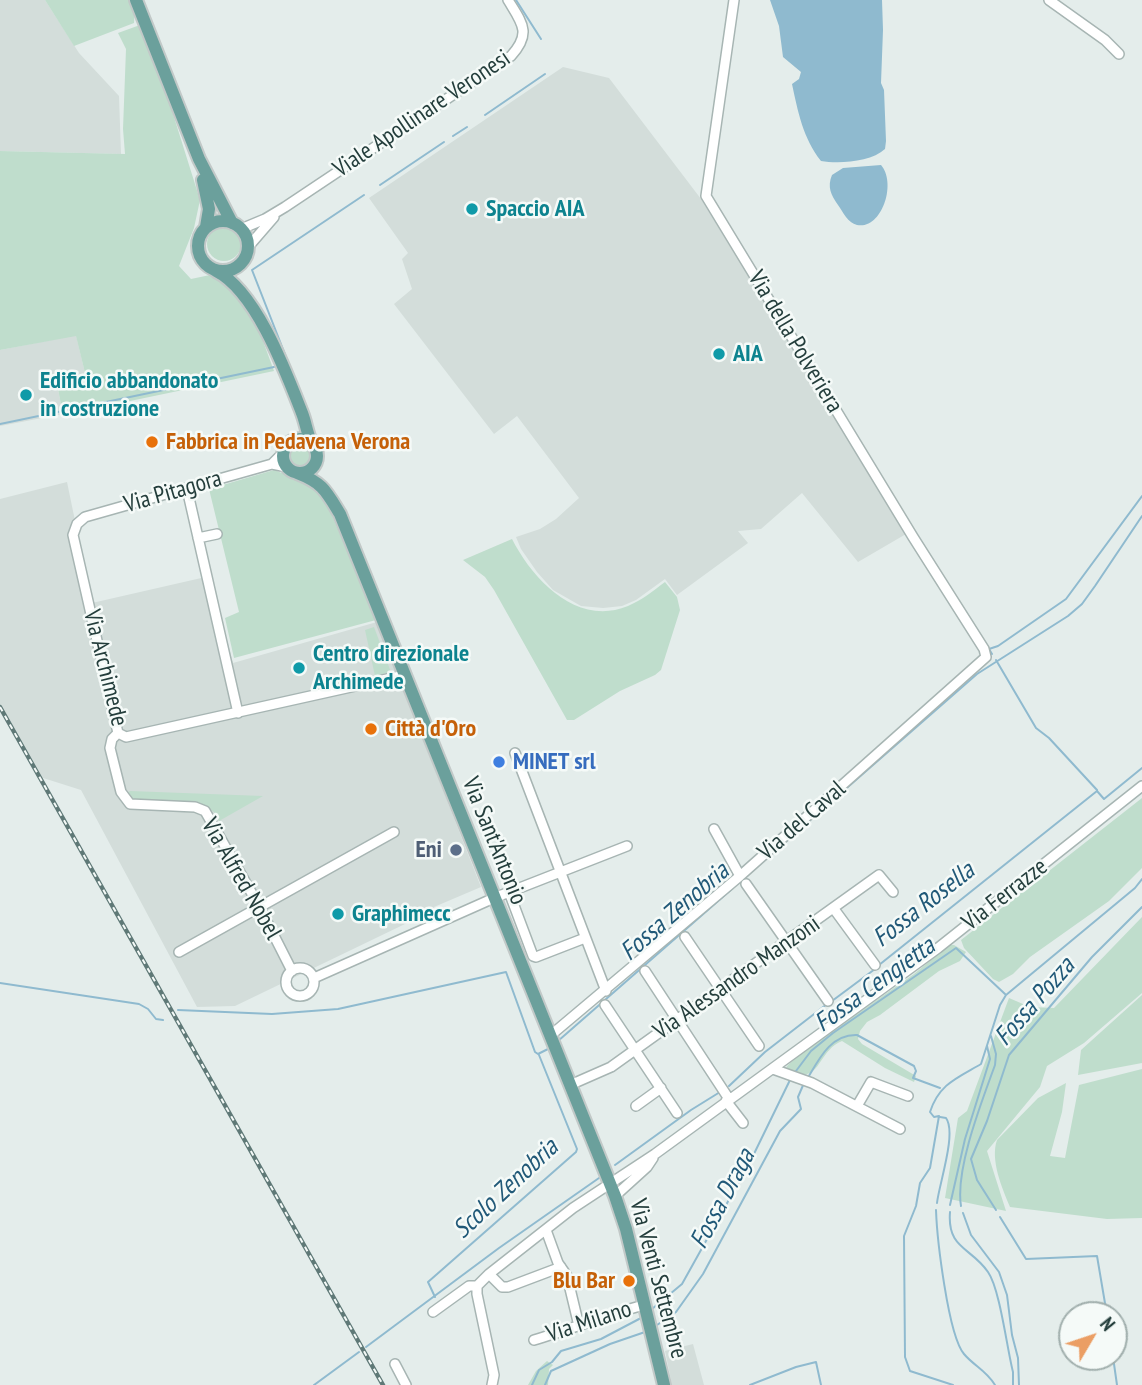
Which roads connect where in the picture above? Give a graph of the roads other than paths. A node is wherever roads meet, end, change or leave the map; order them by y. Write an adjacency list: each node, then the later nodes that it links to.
1 (136, 0): 6 (main road, Via Sant'Antonio)
2 (508, 0): 7 (street, Viale Apollinare Veronesi)
3 (734, 0): 24 (street, Via della Polveriera)
4 (1049, 0): 5 (street)
5 (1119, 54)
6 (199, 159): 8 (main road, Via Sant'Antonio); 9 (main road, Via Sant'Antonio)
7 (280, 210): 8 (street, Viale Apollinare Veronesi); 10 (street, Viale Apollinare Veronesi)
8 (237, 226): 9 (main road); 10 (main road, Via Sant'Antonio)
9 (206, 227): 11 (main road, Via Sant'Antonio)
10 (246, 253): 11 (main road); 12 (main road, Via Sant'Antonio)
11 (216, 271): 12 (main road, Via Sant'Antonio)
12 (247, 299): 13 (main road, Via Sant'Antonio)
13 (294, 397): 14 (main road, Via Sant'Antonio); 15 (main road, Via Sant'Antonio)
14 (312, 444): 15 (main road); 16 (main road, Via Sant'Antonio)
15 (287, 448): 17 (street, Via Pitagora); 18 (main road, Via Sant'Antonio)
16 (316, 463): 18 (main road); 20 (main road, Via Sant'Antonio)
17 (272, 464): 18 (street, Via Pitagora); 19 (street, Via Pitagora)
18 (292, 470): 20 (main road, Via Sant'Antonio)
19 (187, 489): 21 (street, Via Pitagora); 23 (street)
20 (340, 514): 25 (main road, Via Sant'Antonio)
21 (76, 524): 27 (street, Via Archimede)
22 (216, 534): 23 (street)
23 (198, 538): 26 (street)
24 (986, 657): 34 (street, Via del Caval)
25 (405, 676): 26 (street, Via Archimede); 37 (main road, Via Sant'Antonio)
26 (239, 713): 27 (street, Via Archimede)
27 (118, 733): 38 (street, Via Alfred Nobel)
28 (515, 753): 33 (street)
29 (1142, 786): 56 (street, Via Ferrazze)
30 (714, 830): 34 (street)
31 (394, 832): 38 (street)
32 (627, 846): 33 (street)
33 (561, 872): 35 (street); 41 (street)
34 (743, 880): 42 (street); 49 (street, Via del Caval)
35 (509, 892): 37 (street); 41 (street)
36 (893, 892): 39 (street, Via Alessandro Manzoni)
37 (494, 898): 47 (street); 53 (main road, Via Sant'Antonio)
38 (259, 906): 43 (street); 45 (street, Via Alfred Nobel)
39 (834, 909): 42 (street, Via Alessandro Manzoni); 44 (street)
40 (685, 937): 48 (street)
41 (585, 939): 49 (street)
42 (786, 942): 48 (street, Via Alessandro Manzoni); 50 (street)
43 (178, 952)
44 (875, 965)
45 (292, 971): 47 (street); 47 (street)
46 (645, 971): 52 (street)
47 (314, 978)
48 (720, 988): 52 (street, Via Alessandro Manzoni); 54 (street)
49 (606, 990): 53 (street, Via del Caval)
50 (828, 1001)
51 (605, 1005): 55 (street)
52 (677, 1020): 55 (street, Via Alessandro Manzoni); 60 (street)
53 (551, 1035): 57 (main road, Via Sant'Antonio)
54 (759, 1046)
55 (636, 1050): 57 (street, Via Alessandro Manzoni); 58 (street)
56 (773, 1069): 60 (street, Via Ferrazze); 62 (street)
57 (570, 1085): 66 (main road, Via Sant'Antonio)
58 (661, 1088): 61 (street); 63 (street)
59 (908, 1096): 62 (street)
60 (728, 1100): 64 (street); 66 (street, Via Ferrazze)
61 (636, 1106)
62 (856, 1106): 65 (street)
63 (677, 1113)
64 (743, 1123)
65 (900, 1129)
66 (612, 1189): 67 (street, Via Ferrazze); 71 (main road, Via Venti Settembre)
67 (546, 1230): 68 (street); 69 (street, Via Ferrazze)
68 (561, 1268): 69 (street); 73 (street)
69 (489, 1273): 70 (street, Via Ferrazze)
70 (477, 1286): 72 (street, Via Ferrazze); 77 (street)
71 (644, 1305): 73 (street, Via Milano); 78 (main road, Via Venti Settembre)
72 (433, 1312)
73 (579, 1326): 74 (street, Via Milano)
74 (534, 1340)
75 (395, 1364): 76 (street)
76 (406, 1385)
77 (492, 1385)
78 (664, 1385)

